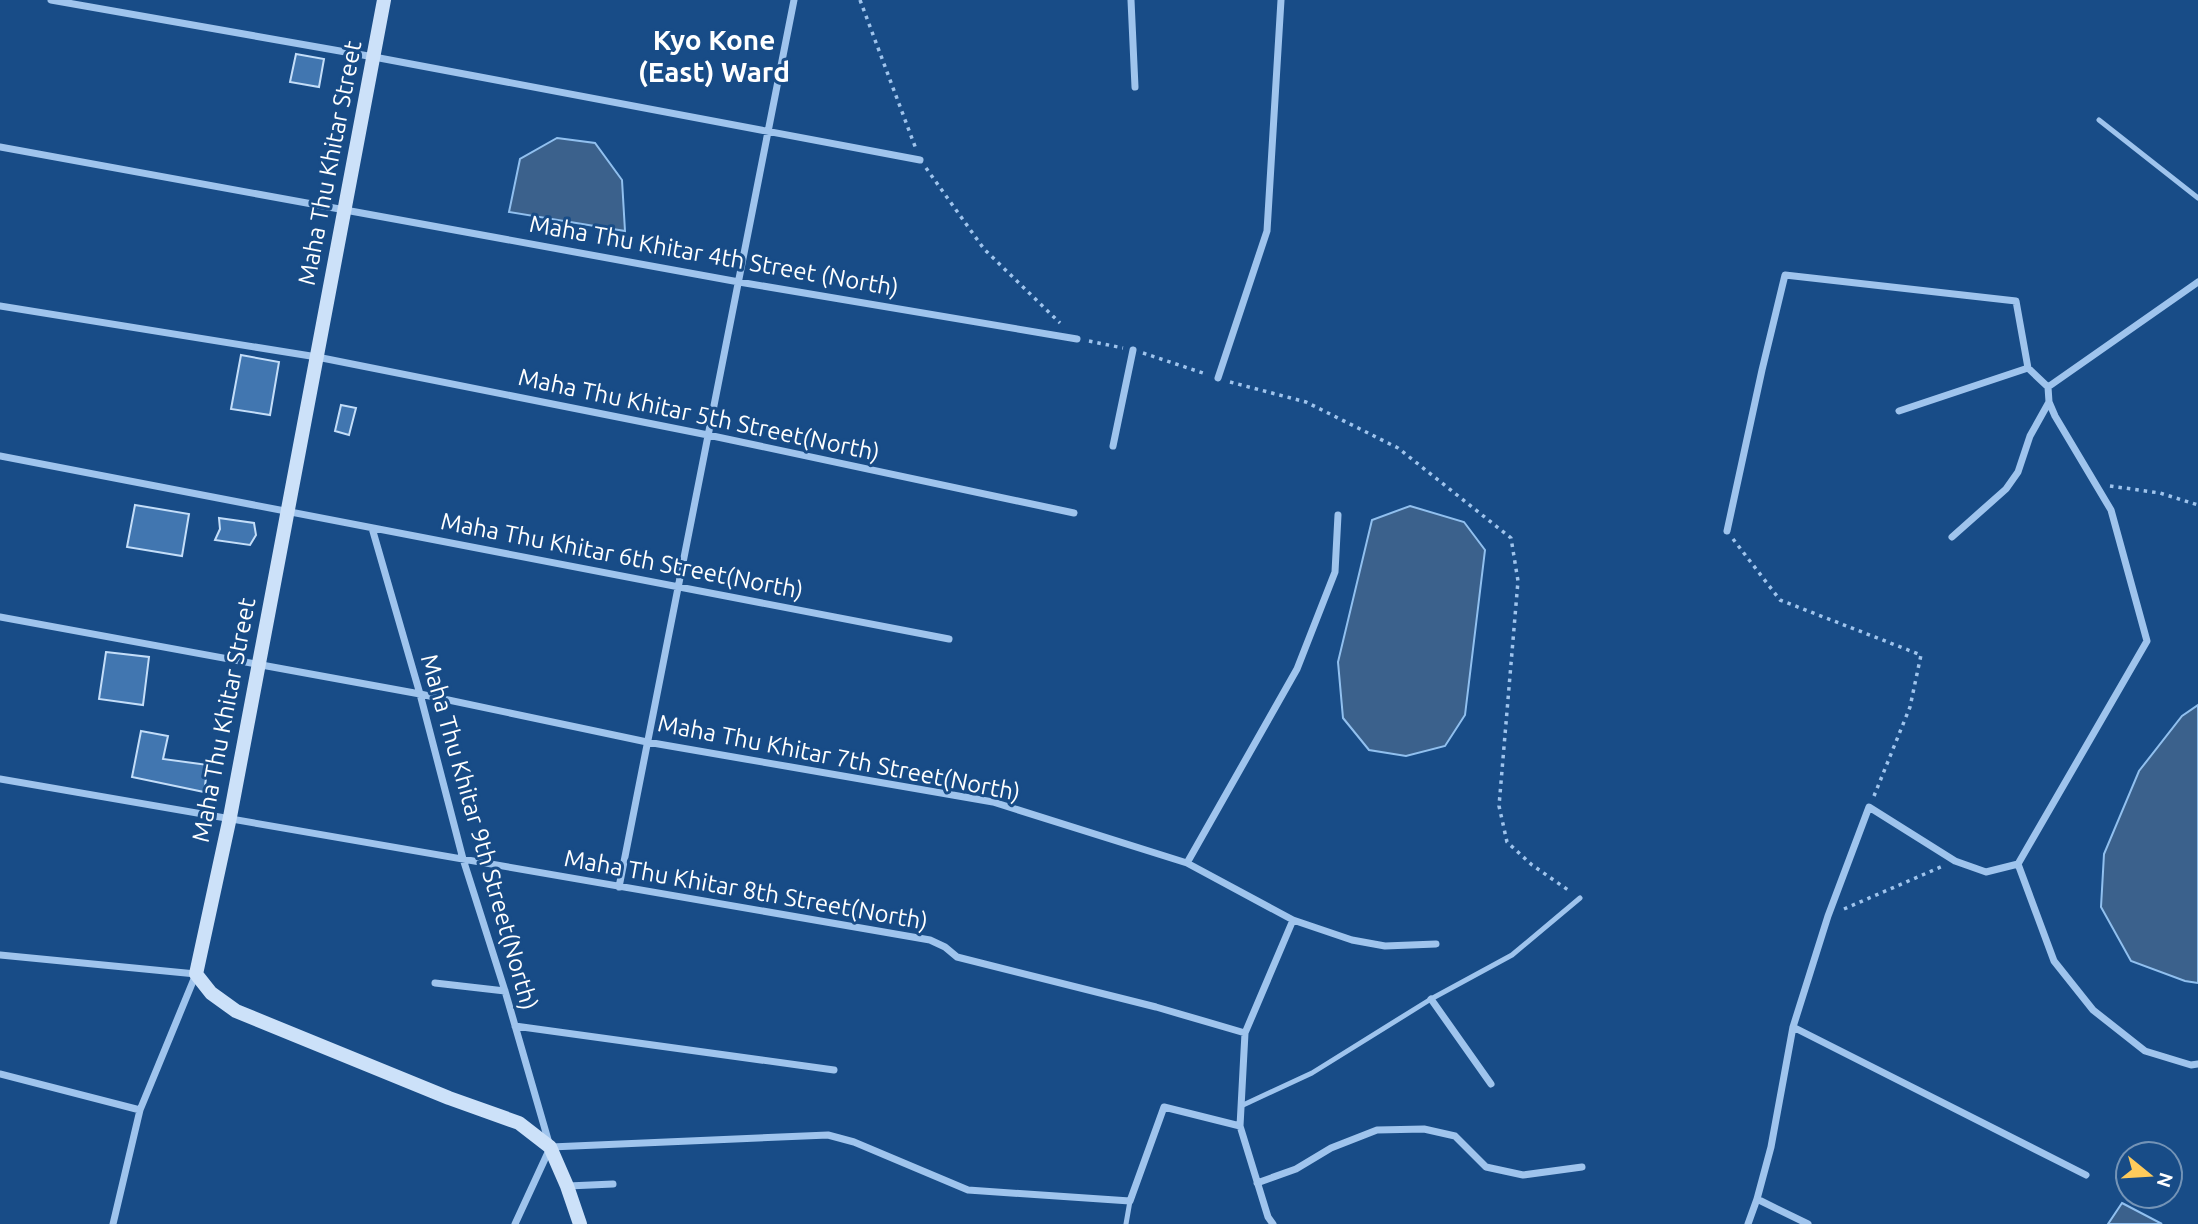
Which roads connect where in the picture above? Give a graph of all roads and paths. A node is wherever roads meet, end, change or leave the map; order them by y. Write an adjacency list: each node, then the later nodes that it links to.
1 (51, 0): 7 (street)
2 (384, 0): 7 (street, Maha Thu Khitar Street)
3 (794, 0): 10 (street)
4 (860, 0): 12 (path)
5 (1131, 0): 8 (street)
6 (1281, 0): 22 (street)
7 (374, 57): 10 (street); 14 (street, Maha Thu Khitar Street)
8 (1135, 87)
9 (2099, 120): 13 (lane)
10 (768, 133): 12 (street); 15 (street)
11 (0, 147): 14 (street, Maha Thu Khitar 4th Street (North))
12 (920, 160): 18 (path)
13 (2198, 198)
14 (345, 209): 15 (street, Maha Thu Khitar 4th Street (North)); 20 (street, Maha Thu Khitar Street)
15 (738, 282): 18 (street, Maha Thu Khitar 4th Street (North)); 26 (street)
16 (2198, 282): 23 (street)
17 (0, 306): 20 (street, Maha Thu Khitar 5th Street(North))
18 (1077, 339): 19 (path)
19 (1133, 350): 22 (path); 27 (street)
20 (317, 356): 26 (street, Maha Thu Khitar 5th Street(North)); 31 (street, Maha Thu Khitar Street)
21 (2028, 368): 23 (street); 25 (street); 35 (street)
22 (1218, 378): 51 (path)
23 (2048, 387): 24 (street)
24 (2049, 402): 29 (street); 36 (street)
25 (1899, 411)
26 (708, 435): 32 (street, Maha Thu Khitar 5th Street(North)); 37 (street)
27 (1113, 446)
28 (0, 456): 31 (street, Maha Thu Khitar 6th Street(North))
29 (2095, 484): 30 (path); 49 (street)
30 (2198, 505)
31 (288, 512): 34 (street, Maha Thu Khitar 6th Street(North)); 40 (street, Maha Thu Khitar Street)
32 (1074, 513)
33 (1338, 515): 48 (street)
34 (372, 528): 37 (street, Maha Thu Khitar 6th Street(North)); 41 (street, Maha Thu Khitar 9th Street(North))
35 (1727, 531): 44 (path)
36 (1952, 537)
37 (678, 587): 39 (street, Maha Thu Khitar 6th Street(North)); 42 (street)
38 (0, 617): 40 (street, Maha Thu Khitar 7th Street(North))
39 (949, 639)
40 (257, 663): 41 (street, Maha Thu Khitar 7th Street(North)); 45 (street, Maha Thu Khitar Street)
41 (420, 694): 42 (street, Maha Thu Khitar 7th Street(North)); 46 (street, Maha Thu Khitar 9th Street(North))
42 (647, 742): 48 (street, Maha Thu Khitar 7th Street(North)); 50 (street)
43 (0, 779): 45 (street, Maha Thu Khitar 8th Street(North))
44 (1869, 807): 47 (street); 52 (street)
45 (230, 817): 46 (street, Maha Thu Khitar 8th Street(North)); 56 (street, Maha Thu Khitar Street)
46 (463, 859): 50 (street, Maha Thu Khitar 8th Street(North)); 58 (street, Maha Thu Khitar 9th Street(North))
47 (1955, 861): 49 (street); 52 (path)
48 (1187, 863): 53 (street, Maha Thu Khitar 7th Street(North))
49 (2018, 864): 63 (street)
50 (619, 887): 62 (street, Maha Thu Khitar 8th Street(North))
51 (1580, 898): 59 (lane)
52 (1828, 916): 61 (street)
53 (1293, 920): 54 (street, Maha Thu Khitar 7th Street(North)); 62 (street)
54 (1436, 944)
55 (0, 955): 56 (street)
56 (196, 974): 68 (street); 70 (street)
57 (435, 983): 58 (street)
58 (505, 991): 60 (street, Maha Thu Khitar 9th Street(North))
59 (1431, 999): 66 (street); 67 (lane)
60 (515, 1026): 64 (street); 70 (street, Maha Thu Khitar 9th Street(North))
61 (1793, 1027): 72 (street); 76 (street)
62 (1245, 1033): 67 (street)
63 (2198, 1064)
64 (834, 1070)
65 (0, 1074): 68 (street)
66 (1491, 1084)
67 (1241, 1107): 69 (street)
68 (140, 1110): 78 (street)
69 (1240, 1126): 73 (street); 77 (street)
70 (550, 1147): 75 (street); 77 (street); 79 (street)
71 (1582, 1167): 73 (street)
72 (2085, 1175)
73 (1257, 1183): 82 (street)
74 (612, 1184): 75 (street)
75 (567, 1186): 80 (street)
76 (1757, 1199): 83 (street); 84 (street)
77 (1130, 1201): 81 (lane)
78 (113, 1224)
79 (515, 1224)
80 (580, 1224)
81 (1126, 1224)
82 (1273, 1224)
83 (1748, 1224)
84 (1808, 1224)

